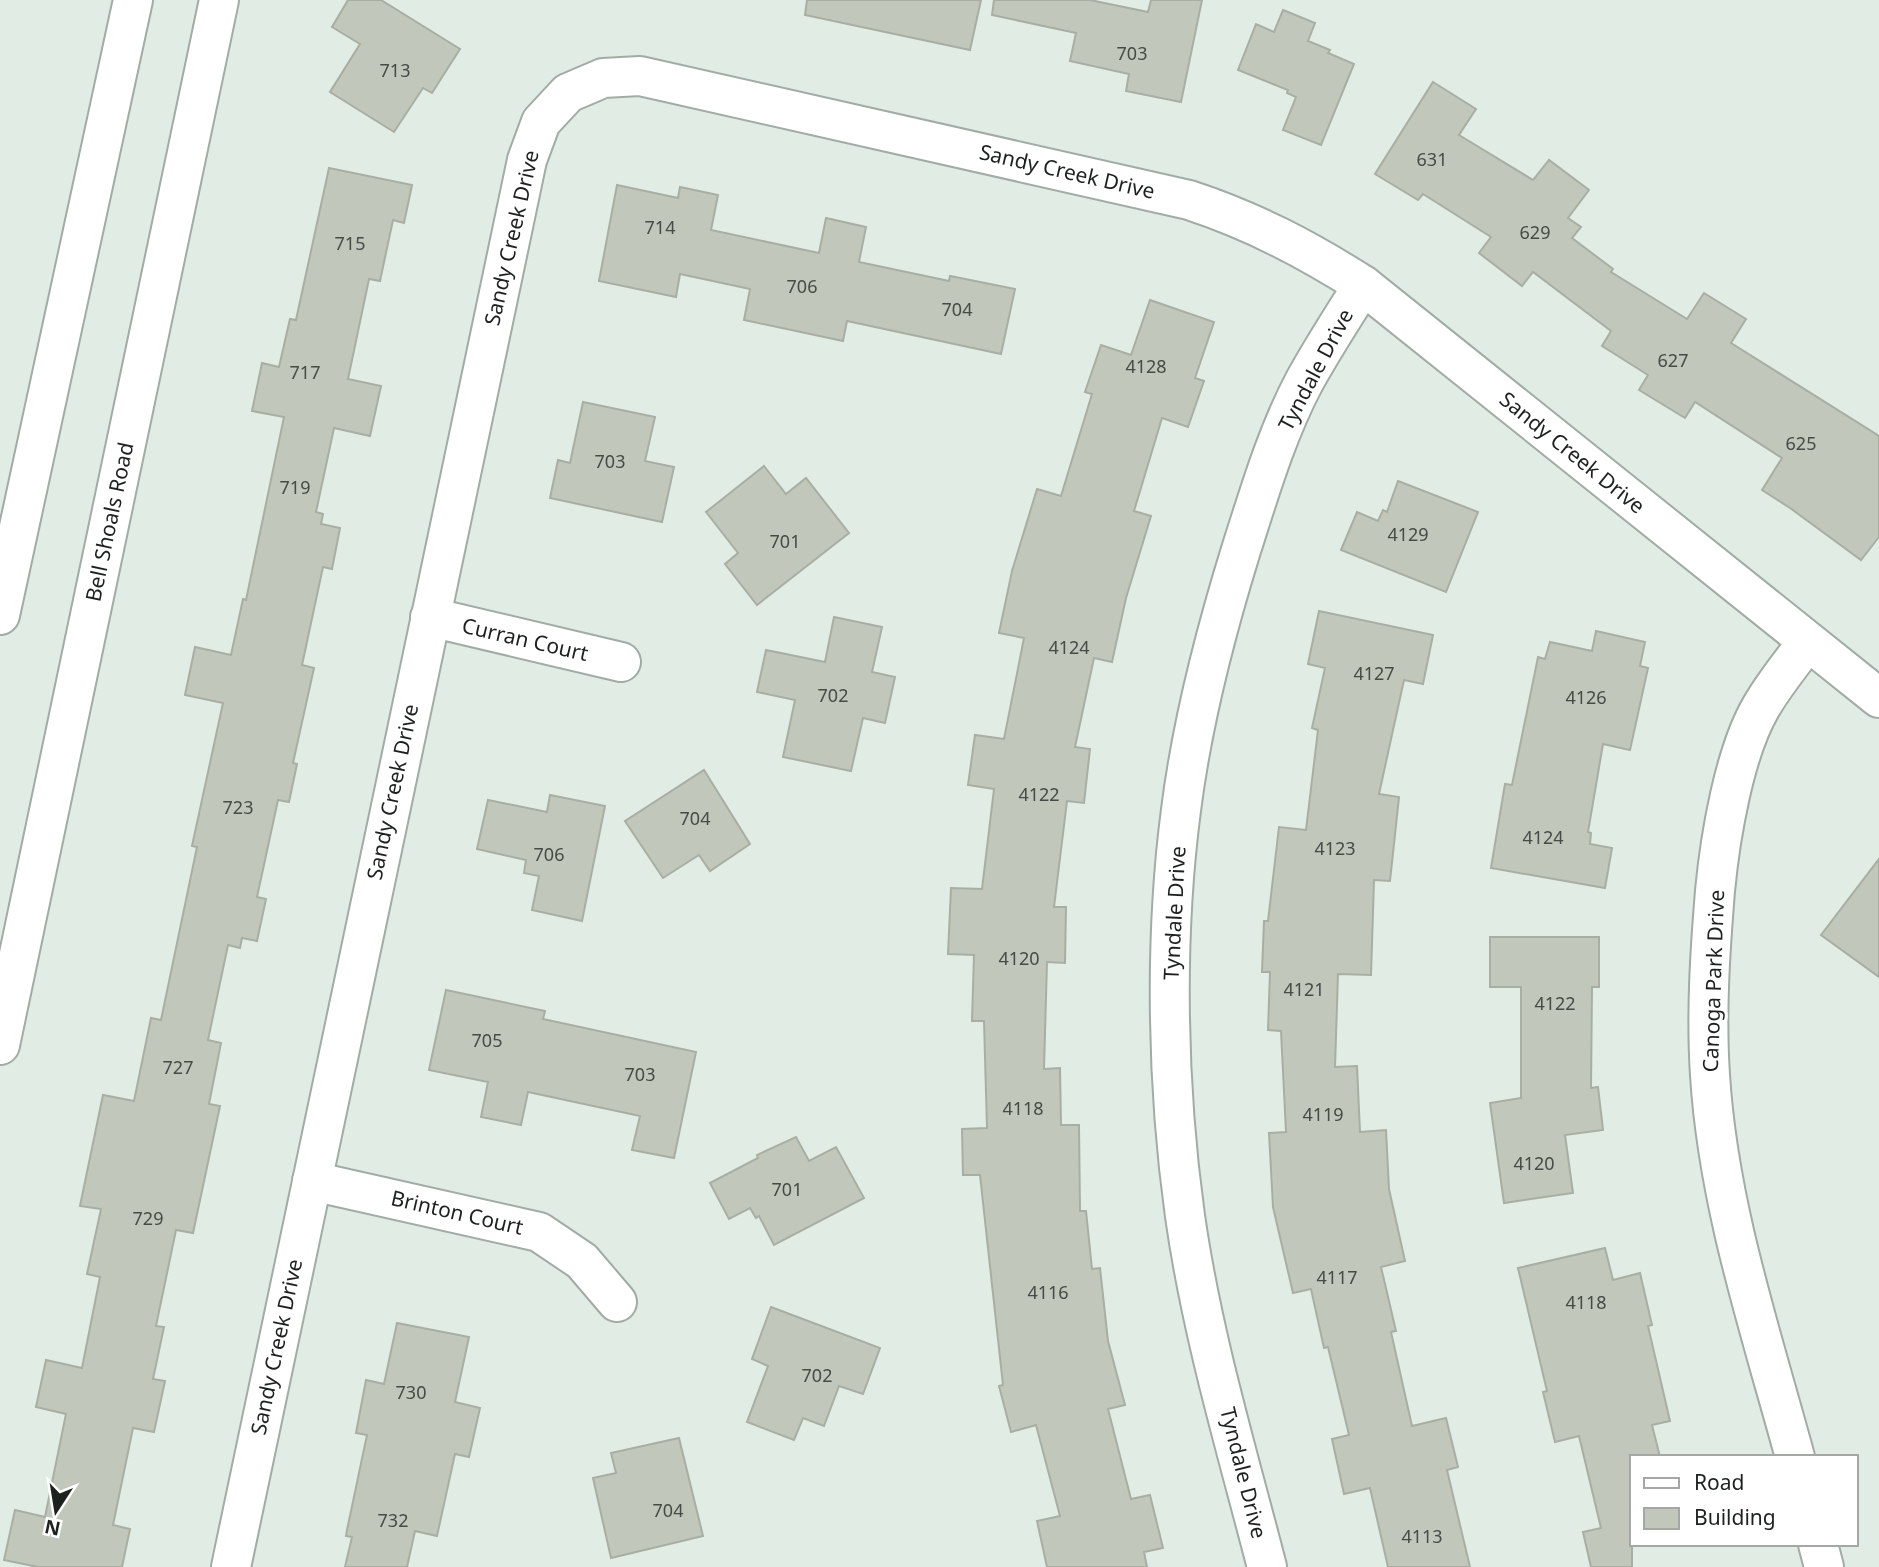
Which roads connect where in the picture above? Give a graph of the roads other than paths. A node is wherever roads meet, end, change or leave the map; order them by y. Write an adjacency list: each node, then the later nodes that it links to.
1 (132, 0): 4 (street)
2 (219, 0): 9 (street, Bell Shoals Road)
3 (1363, 285): 5 (street, Sandy Creek Drive); 6 (street, Sandy Creek Drive); 15 (street, Tyndale Drive)
4 (0, 615)
5 (430, 617): 7 (street, Curran Court); 10 (street, Sandy Creek Drive)
6 (1807, 642): 8 (street, Sandy Creek Drive); 12 (street, Canoga Park Drive)
7 (621, 662)
8 (1879, 698)
9 (0, 1045)
10 (312, 1181): 11 (street, Brinton Court); 14 (street, Sandy Creek Drive)
11 (617, 1302)
12 (1794, 1455)
13 (1819, 1546): 16 (street)
14 (231, 1567)
15 (1267, 1567)
16 (1824, 1567)

